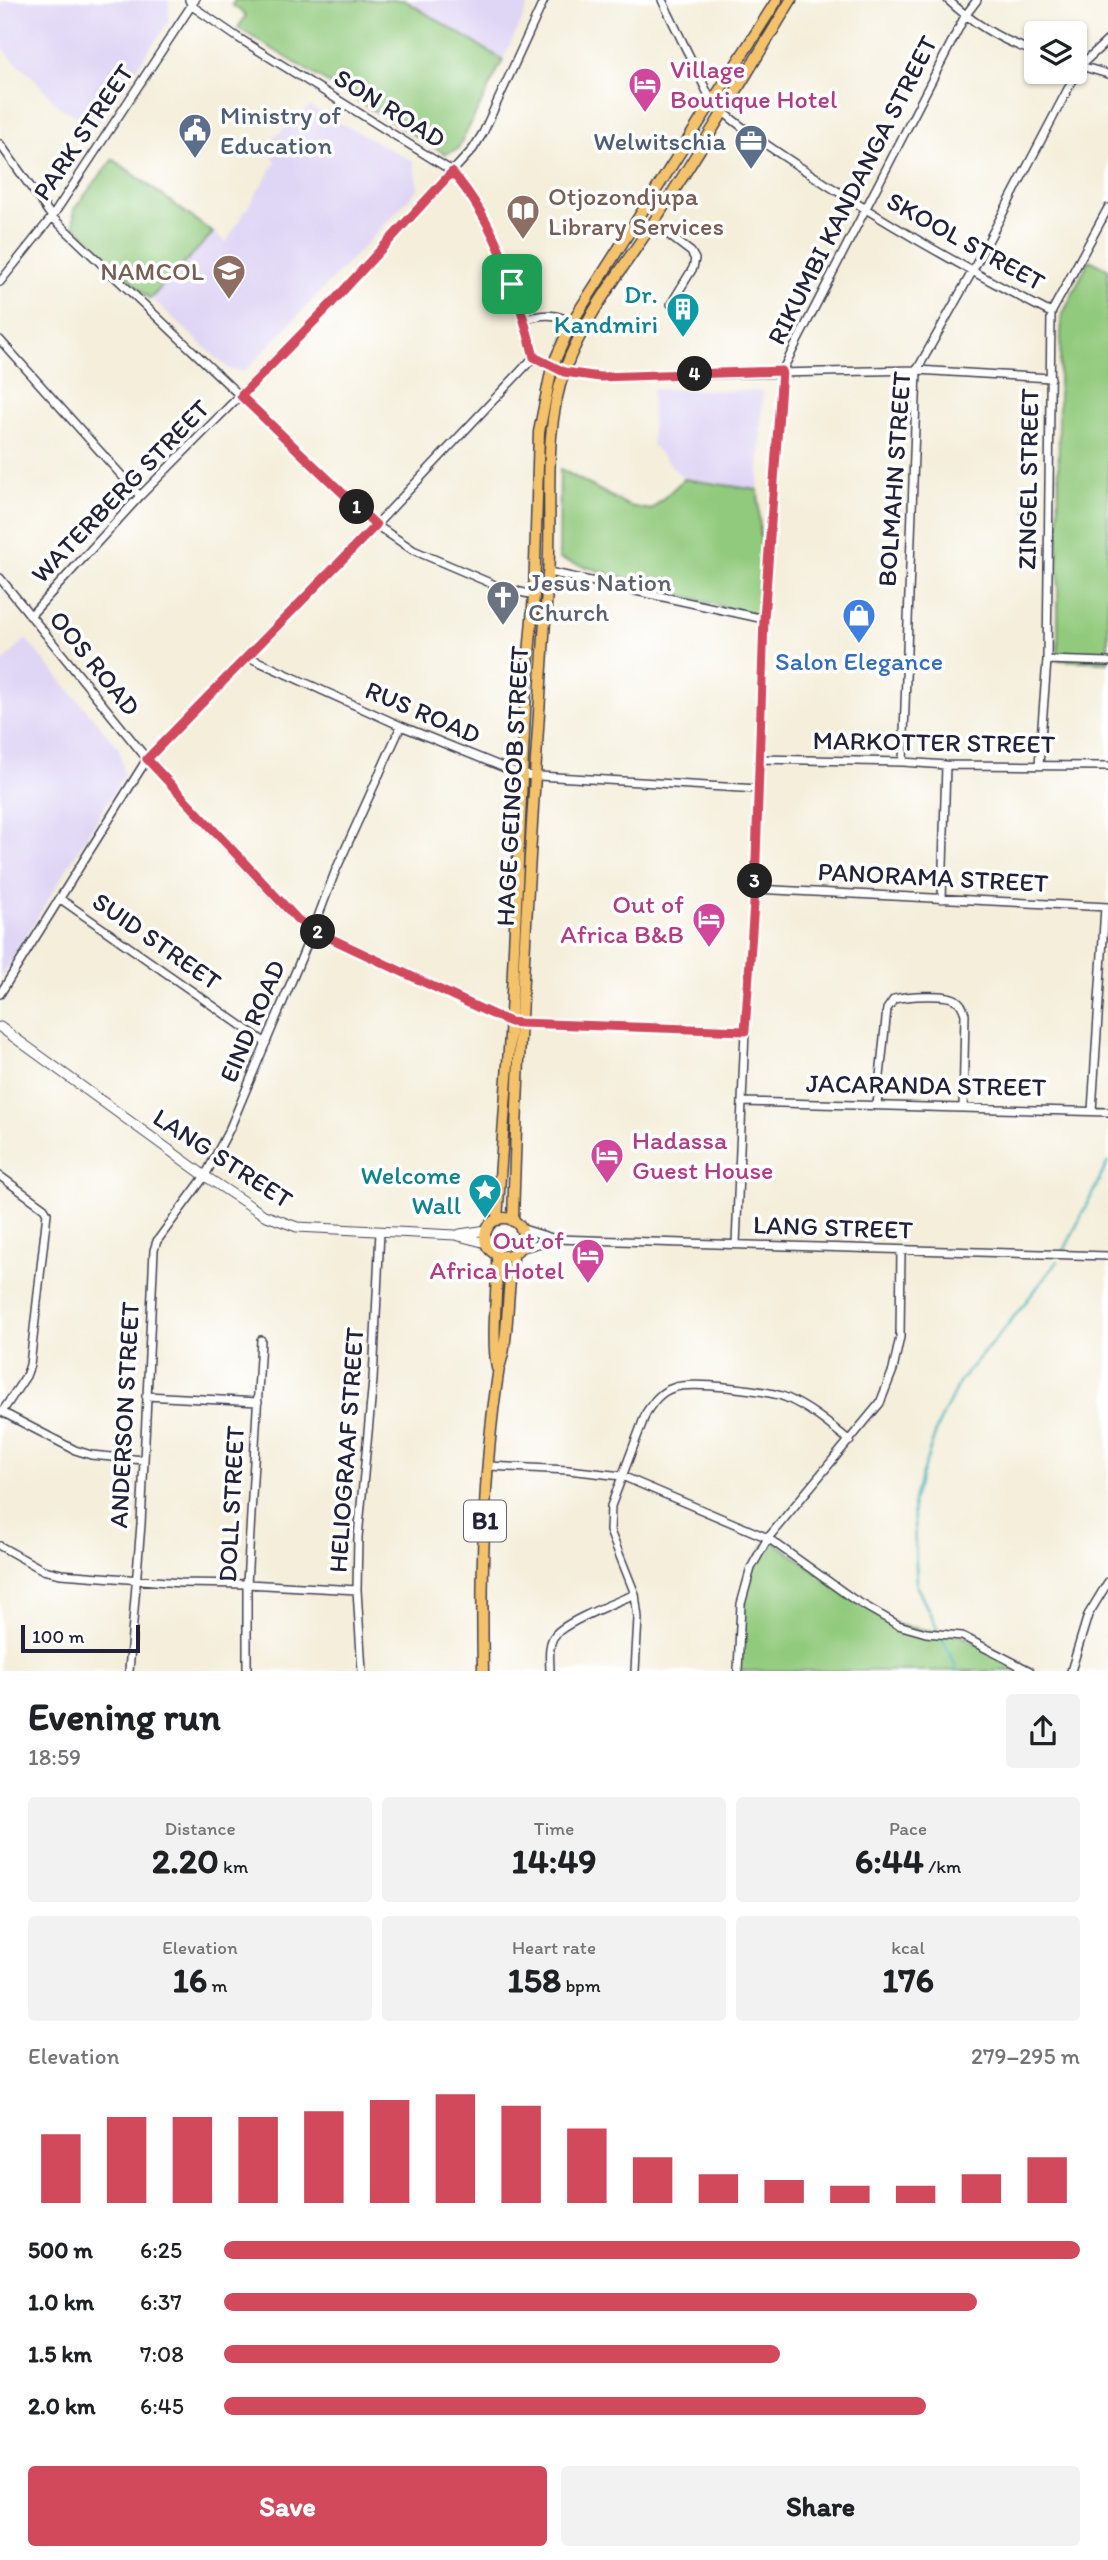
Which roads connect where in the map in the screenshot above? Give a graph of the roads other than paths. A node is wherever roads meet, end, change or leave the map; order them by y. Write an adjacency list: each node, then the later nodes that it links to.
1 (544, 0): 20 (street, WATERBERG STREET)
2 (662, 0): 17 (street, SKOOL STREET)
3 (777, 0): 11 (highway, HAGE GEINGOB STREET / B1)
4 (791, 0): 13 (highway, HAGE GEINGOB STREET / B1)
5 (948, 0): 8 (street)
6 (977, 0): 8 (street, RIKUMBI KANDANGA STREET)
7 (192, 2): 20 (street, SON ROAD); 23 (street, PARK STREET)
8 (965, 16): 10 (street); 22 (street, RIKUMBI KANDANGA STREET)
9 (1108, 40): 12 (street, BOLMAHN STREET)
10 (1024, 48)
11 (743, 56): 13 (highway); 17 (highway, HAGE GEINGOB STREET / B1)
12 (1087, 57)
13 (754, 63): 18 (highway, HAGE GEINGOB STREET / B1)
14 (1087, 68): 15 (street)
15 (1108, 74)
16 (1067, 84): 25 (street, BOLMAHN STREET)
17 (712, 102): 18 (street, SKOOL STREET); 27 (highway, HAGE GEINGOB STREET / B1)
18 (724, 113): 22 (street, SKOOL STREET); 24 (highway, HAGE GEINGOB STREET / B1)
19 (0, 144): 23 (street)
20 (452, 172): 31 (street, SON ROAD); 41 (street, WATERBERG STREET)
21 (1108, 208): 30 (street, ZINGEL STREET)
22 (867, 210): 25 (street, SKOOL STREET); 38 (street, RIKUMBI KANDANGA STREET)
23 (52, 216): 26 (street, PARK STREET); 41 (street)
24 (653, 223): 28 (highway, HAGE GEINGOB STREET / B1); 29 (street)
25 (972, 272): 30 (street, SKOOL STREET); 37 (street, BOLMAHN STREET)
26 (0, 282)
27 (595, 288): 28 (highway); 32 (highway, HAGE GEINGOB STREET / B1)
28 (606, 295): 33 (highway, HAGE GEINGOB STREET / B1)
29 (671, 304)
30 (1051, 313): 40 (street, ZINGEL STREET)
31 (524, 320): 32 (street); 35 (street, SON ROAD)
32 (572, 321): 33 (street); 36 (highway, HAGE GEINGOB STREET / B1)
33 (584, 329): 39 (highway, HAGE GEINGOB STREET / B1)
34 (0, 340): 42 (street)
35 (534, 357): 36 (street); 43 (street)
36 (552, 368): 39 (street); 46 (highway, HAGE GEINGOB STREET / B1)
37 (917, 370): 38 (street); 40 (street); 55 (street, BOLMAHN STREET)
38 (782, 371): 39 (street); 48 (street, RIKUMBI KANDANGA STREET)
39 (564, 372): 44 (highway, HAGE GEINGOB STREET / B1)
40 (1051, 378): 50 (street, ZINGEL STREET)
41 (241, 396): 42 (street, WATERBERG STREET); 43 (street)
42 (140, 496): 47 (street, WATERBERG STREET)
43 (376, 525): 46 (street); 49 (street)
44 (549, 572): 48 (street); 60 (highway, HAGE GEINGOB STREET / B1)
45 (0, 578): 47 (street, OOS ROAD)
46 (534, 595): 59 (highway, HAGE GEINGOB STREET / B1)
47 (30, 616): 53 (street, OOS ROAD)
48 (764, 619): 54 (street, RIKUMBI KANDANGA STREET)
49 (246, 656): 52 (street, RUS ROAD); 53 (street)
50 (1047, 660): 51 (street); 57 (street, ZINGEL STREET)
51 (1108, 662)
52 (401, 726): 59 (street, RUS ROAD); 66 (street, EIND ROAD)
53 (147, 759): 63 (street); 66 (street, OOS ROAD)
54 (759, 759): 55 (street, MARKOTTER STREET); 61 (street, RIKUMBI KANDANGA STREET)
55 (903, 762): 56 (street, MARKOTTER STREET)
56 (946, 765): 57 (street, MARKOTTER STREET); 64 (street)
57 (1039, 765): 58 (street, MARKOTTER STREET)
58 (1108, 766)
59 (522, 775): 60 (street, RUS ROAD); 68 (highway, HAGE GEINGOB STREET / B1)
60 (535, 776): 61 (street, RUS ROAD); 68 (highway, HAGE GEINGOB STREET / B1)
61 (758, 789): 62 (street, RIKUMBI KANDANGA STREET)
62 (755, 889): 64 (street, PANORAMA STREET); 70 (street, RIKUMBI KANDANGA STREET)
63 (59, 898): 67 (street); 71 (street, SUID STREET)
64 (942, 900): 65 (street, PANORAMA STREET)
65 (1106, 907): 75 (street)
66 (313, 930): 68 (street, OOS ROAD); 71 (street, EIND ROAD)
67 (0, 994)
68 (515, 1023): 70 (street, OOS ROAD); 79 (highway, HAGE GEINGOB STREET / B1); 80 (highway, HAGE GEINGOB STREET / B1)
69 (0, 1027): 78 (street, LANG STREET)
70 (745, 1031): 72 (street, RIKUMBI KANDANGA STREET)
71 (266, 1043): 78 (street, EIND ROAD)
72 (742, 1102): 73 (street, JACARANDA STREET); 86 (street, RIKUMBI KANDANGA STREET)
73 (877, 1105): 74 (street, JACARANDA STREET); 74 (street)
74 (963, 1108): 75 (street, JACARANDA STREET)
75 (1091, 1111): 76 (street, JACARANDA STREET)
76 (1108, 1112)
77 (0, 1175): 95 (street)
78 (205, 1176): 82 (street, LANG STREET); 93 (street, ANDERSON STREET)
79 (497, 1220): 80 (highway); 81 (highway)
80 (517, 1224): 84 (street, LANG STREET); 88 (highway, HAGE GEINGOB STREET / B1)
81 (487, 1230): 83 (street, LANG STREET); 85 (highway)
82 (380, 1231): 83 (street, LANG STREET); 105 (street, HELIOGRAAF STREET)
83 (455, 1234): 85 (street, LANG STREET)
84 (556, 1239): 86 (street, LANG STREET); 88 (street, LANG STREET)
85 (486, 1243): 89 (highway)
86 (736, 1244): 87 (street, LANG STREET)
87 (901, 1250): 90 (street, LANG STREET); 96 (street)
88 (517, 1251): 89 (highway); 92 (highway, B1)
89 (497, 1255): 92 (highway, B1)
90 (1108, 1256)
91 (261, 1340): 94 (street, DOLL STREET)
92 (498, 1371): 98 (highway, B1)
93 (145, 1396): 94 (street); 97 (street, ANDERSON STREET)
94 (258, 1402): 104 (street, DOLL STREET)
95 (1, 1412): 97 (street)
96 (850, 1441): 99 (street); 100 (street)
97 (143, 1460): 102 (street, ANDERSON STREET)
98 (489, 1466): 99 (street); 110 (highway, B1)
99 (622, 1476): 100 (street); 106 (street)
100 (768, 1538): 113 (street); 114 (street)
101 (0, 1546): 102 (street)
102 (136, 1579): 104 (street); 107 (street, ANDERSON STREET)
103 (1108, 1582): 115 (street)
104 (247, 1584): 105 (street); 108 (street, DOLL STREET)
105 (357, 1590): 109 (street, HELIOGRAAF STREET)
106 (635, 1594): 111 (street); 112 (street)
107 (129, 1671)
108 (247, 1671)
109 (362, 1671)
110 (483, 1671)
111 (550, 1671)
112 (635, 1671)
113 (738, 1671)
114 (1030, 1671)
115 (1071, 1671)

